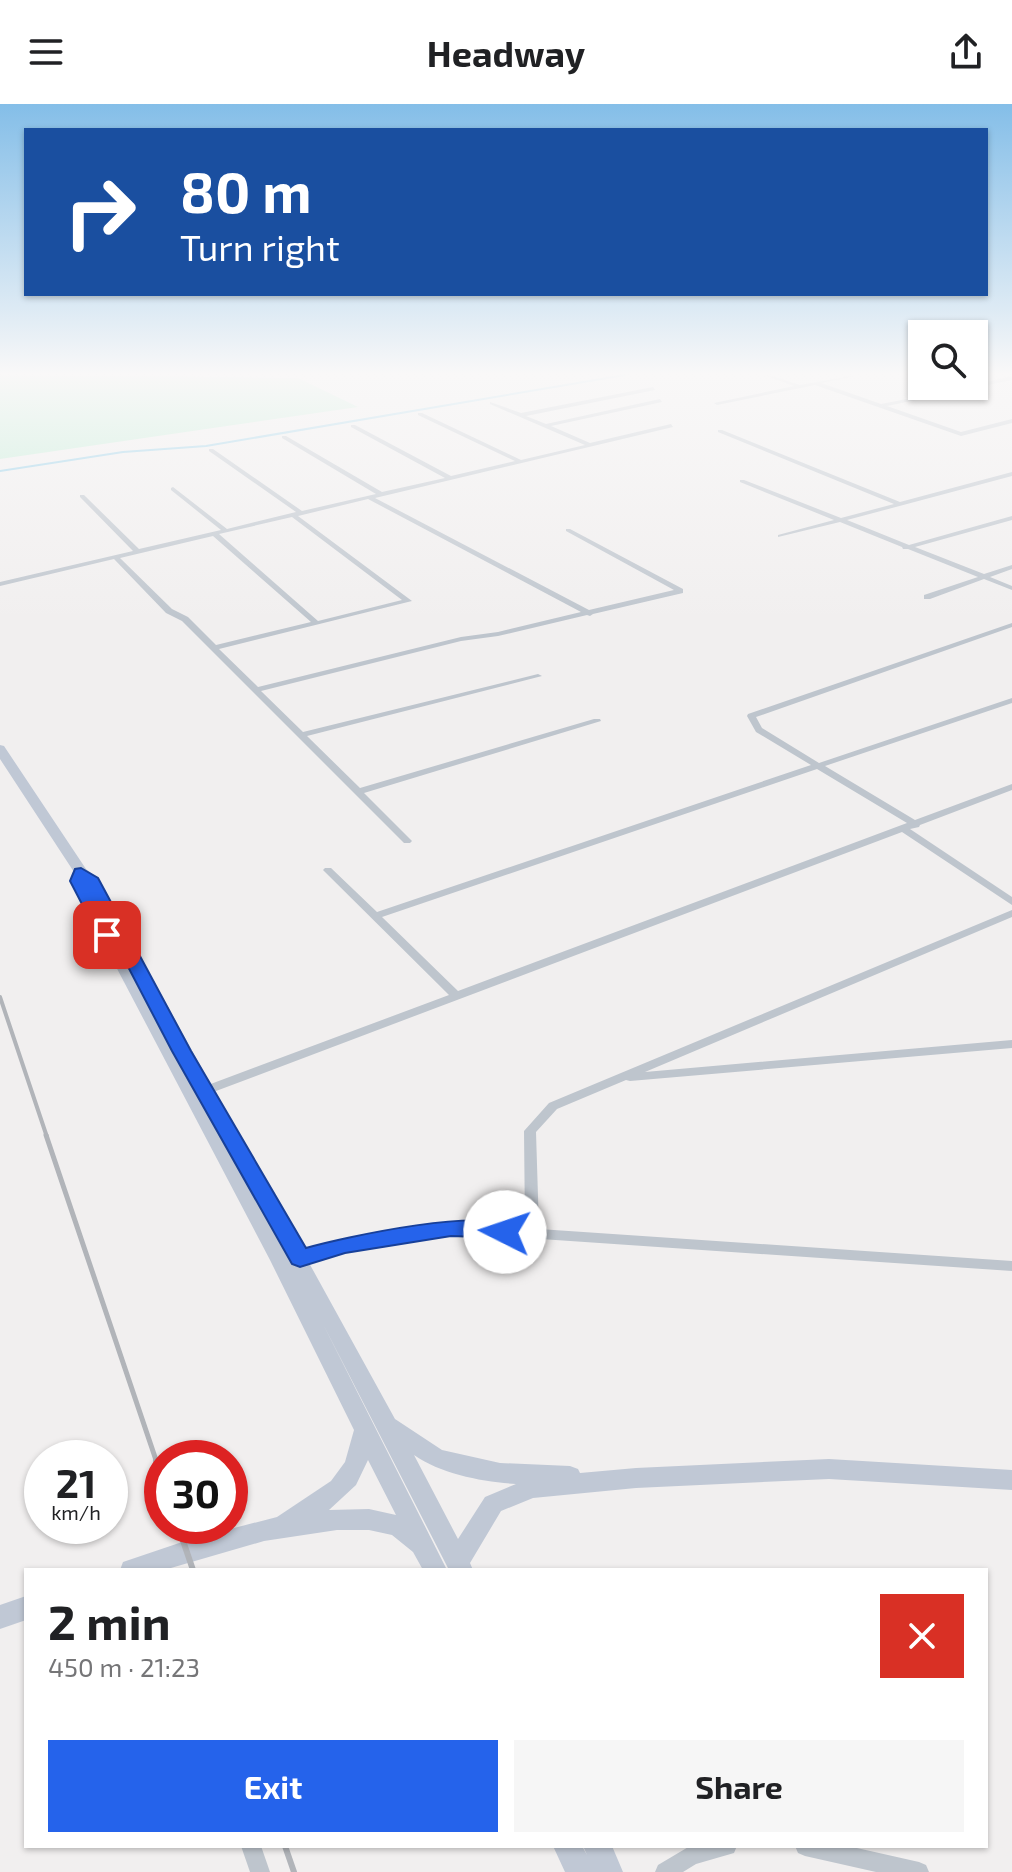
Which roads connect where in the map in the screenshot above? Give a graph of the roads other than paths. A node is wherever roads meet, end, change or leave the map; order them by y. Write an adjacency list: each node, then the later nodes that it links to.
1 (221, 458): 16 (street)
2 (319, 458): 12 (street)
3 (412, 458): 9 (street)
4 (512, 458): 7 (street)
5 (534, 458): 7 (street)
6 (785, 458): 15 (street)
7 (519, 461): 9 (street)
8 (1012, 474): 15 (street)
9 (450, 478): 12 (street)
10 (742, 481): 18 (street)
11 (173, 489): 20 (street)
12 (381, 494): 14 (street)
13 (82, 496): 24 (street)
14 (369, 497): 16 (street); 31 (street)
15 (899, 504): 18 (street)
16 (297, 514): 20 (street); 32 (street)
17 (1012, 518): 23 (street)
18 (836, 520): 22 (street); 23 (street)
19 (568, 530): 31 (street)
20 (226, 531): 21 (street)
21 (215, 534): 24 (street); 32 (street)
22 (780, 536)
23 (905, 548): 27 (street)
24 (138, 552): 25 (street)
25 (116, 557): 28 (street); 34 (street)
26 (1012, 567): 27 (street)
27 (982, 577): 29 (street); 30 (street)
28 (0, 584)
29 (1012, 588)
30 (927, 597)
31 (590, 614): 36 (street)
32 (316, 623): 34 (street)
33 (1012, 625): 41 (street)
34 (214, 648): 36 (street)
35 (538, 676): 39 (street)
36 (255, 690): 39 (street)
37 (1012, 700): 41 (street)
38 (597, 721): 43 (street)
39 (300, 735): 43 (street)
40 (0, 749): 48 (main road)
41 (820, 766): 44 (street); 51 (street)
42 (1012, 787): 44 (street)
43 (357, 792): 46 (street)
44 (916, 825): 45 (street)
45 (904, 829): 49 (street); 52 (street)
46 (407, 841)
47 (328, 870): 51 (street)
48 (81, 872): 55 (main road); 59 (main road)
49 (1012, 902)
50 (1012, 913): 54 (street)
51 (376, 916): 52 (street)
52 (457, 996): 55 (street)
53 (1012, 1044): 54 (street)
54 (618, 1078): 56 (street)
55 (204, 1091): 57 (main road)
56 (532, 1234): 57 (street); 58 (street)
57 (300, 1258): 59 (main road)
58 (1012, 1266)
59 (377, 1427): 60 (main road); 62 (main road); 63 (main road); 65 (main road)
60 (636, 1478): 61 (main road); 65 (main road)
61 (1012, 1480)
62 (277, 1528): 63 (main road); 64 (main road)
63 (422, 1544): 65 (main road)
64 (148, 1567)
65 (451, 1567)
66 (24, 1609): 67 (main road)
67 (0, 1617)
68 (252, 1848): 73 (street)
69 (568, 1848): 74 (main road)
70 (598, 1848): 75 (main road)
71 (719, 1848): 76 (street)
72 (814, 1848): 77 (street)
73 (260, 1872)
74 (580, 1872)
75 (609, 1872)
76 (665, 1872)
77 (919, 1872)

